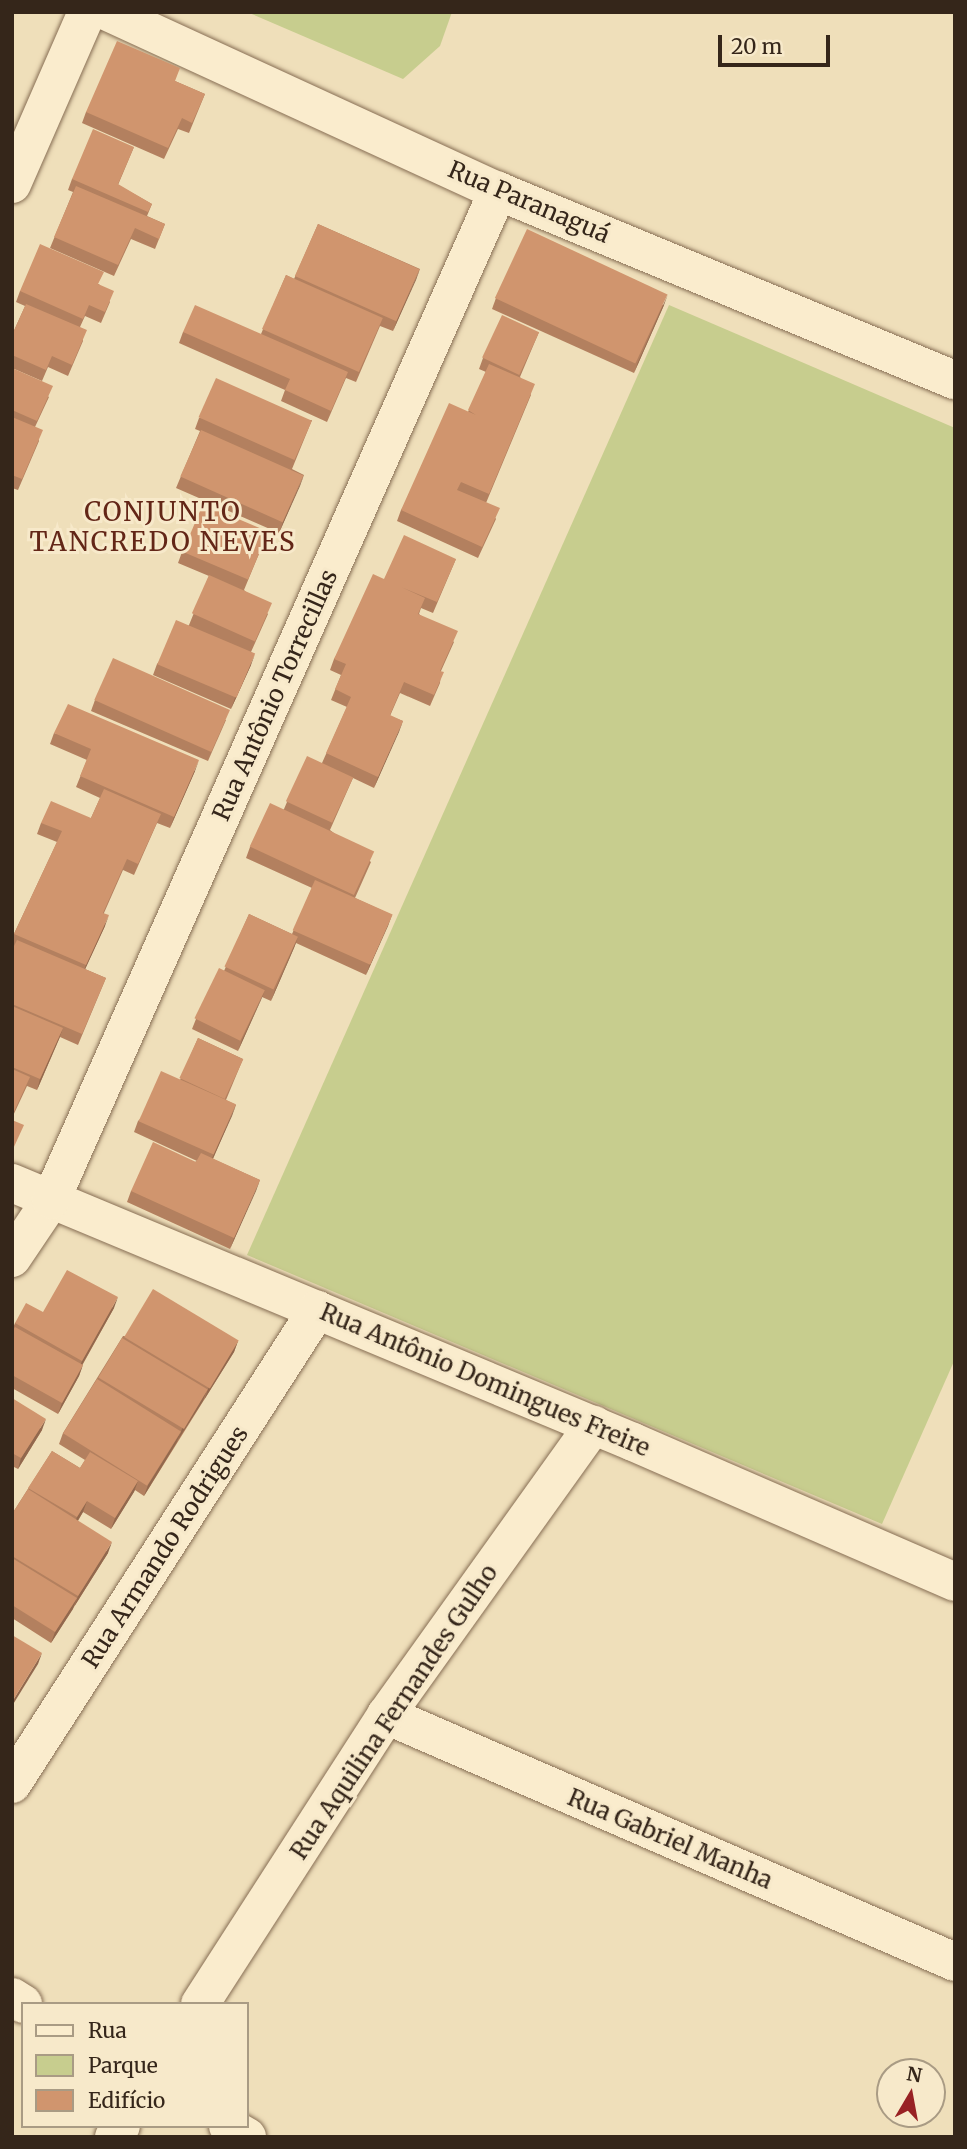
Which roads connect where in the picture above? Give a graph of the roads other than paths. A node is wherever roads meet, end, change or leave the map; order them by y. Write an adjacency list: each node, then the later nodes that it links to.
1 (87, 12): 3 (street)
2 (108, 12): 4 (street, Rua Paranaguá)
3 (12, 184)
4 (498, 191): 5 (street, Rua Paranaguá); 7 (street, Rua Antônio Torrecillas)
5 (955, 380)
6 (12, 1183): 7 (street, Rua Antônio Domingues Freire)
7 (51, 1200): 8 (street, Rua Antônio Torrecillas); 9 (street, Rua Antônio Domingues Freire)
8 (12, 1258)
9 (317, 1310): 10 (street, Rua Antônio Domingues Freire); 13 (street, Rua Armando Rodrigues)
10 (594, 1425): 11 (street, Rua Antônio Domingues Freire); 12 (street, Rua Aquilina Fernandes Gulho)
11 (955, 1583)
12 (386, 1716): 14 (street, Rua Gabriel Manha); 15 (street, Rua Aquilina Fernandes Gulho)
13 (12, 1784)
14 (955, 1962)
15 (201, 2002)
16 (231, 2128): 17 (street)
17 (247, 2137)

